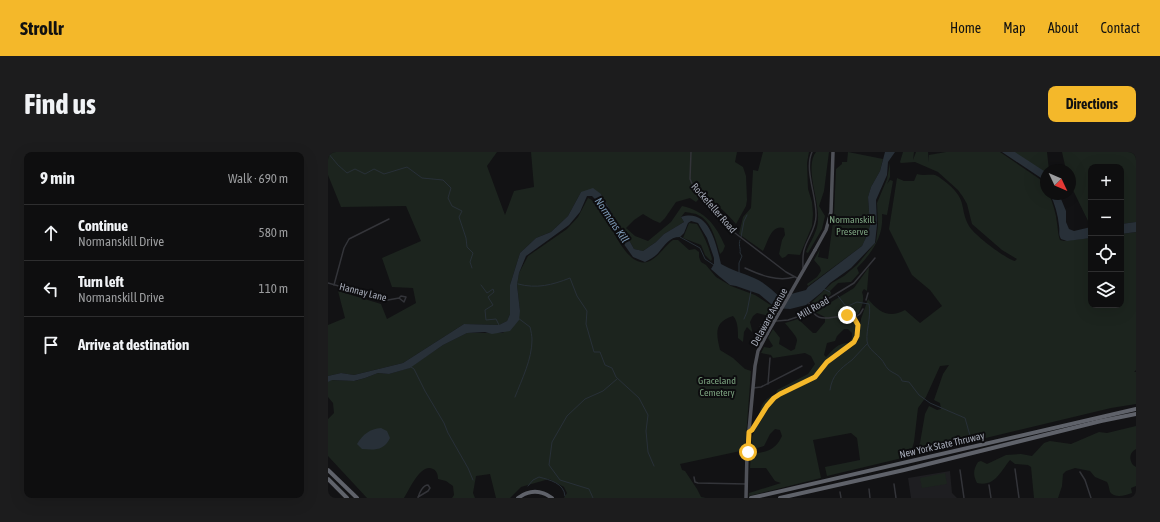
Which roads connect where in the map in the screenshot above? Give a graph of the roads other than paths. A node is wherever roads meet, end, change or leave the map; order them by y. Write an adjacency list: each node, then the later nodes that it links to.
1 (691, 152): 7 (street, Rockefeller Road)
2 (812, 152): 7 (street, Rockefeller Road)
3 (833, 152): 17 (main road, Delaware Avenue, bridge)
4 (389, 219): 9 (street)
5 (875, 258): 15 (street, Mill Road)
6 (745, 268): 7 (street)
7 (794, 277)
8 (328, 283): 9 (street, Hannay Lane)
9 (334, 285): 11 (street, Hannay Lane)
10 (868, 293): 12 (street)
11 (399, 298)
12 (866, 300)
13 (808, 304): 15 (street)
14 (863, 309): 16 (street)
15 (810, 310): 16 (street); 17 (street, Mill Road)
16 (854, 318): 24 (street)
17 (761, 346): 21 (main road, Delaware Avenue)
18 (770, 358): 20 (street)
19 (802, 366): 20 (street)
20 (768, 384): 21 (street)
21 (753, 388): 24 (main road, Delaware Avenue)
22 (1136, 409): 43 (highway, New York State Thruway)
23 (1136, 414): 44 (highway, New York State Thruway)
24 (749, 432): 31 (main road, Delaware Avenue)
25 (1015, 469): 50 (street)
26 (328, 470): 38 (highway)
27 (960, 470): 48 (street)
28 (1080, 472): 51 (street)
29 (694, 477): 31 (street)
30 (328, 479): 37 (highway)
31 (746, 484): 42 (main road, Delaware Avenue)
32 (894, 484): 47 (street)
33 (990, 485): 49 (street)
34 (869, 490): 46 (street)
35 (840, 492): 45 (street)
36 (418, 497): 36 (street)
37 (347, 498)
38 (357, 498)
39 (518, 498): 41 (highway)
40 (521, 498): 41 (highway)
41 (551, 498)
42 (746, 498)
43 (751, 498)
44 (780, 498)
45 (841, 498)
46 (870, 498)
47 (896, 498)
48 (964, 498)
49 (991, 498)
50 (1019, 498)
51 (1091, 498)

